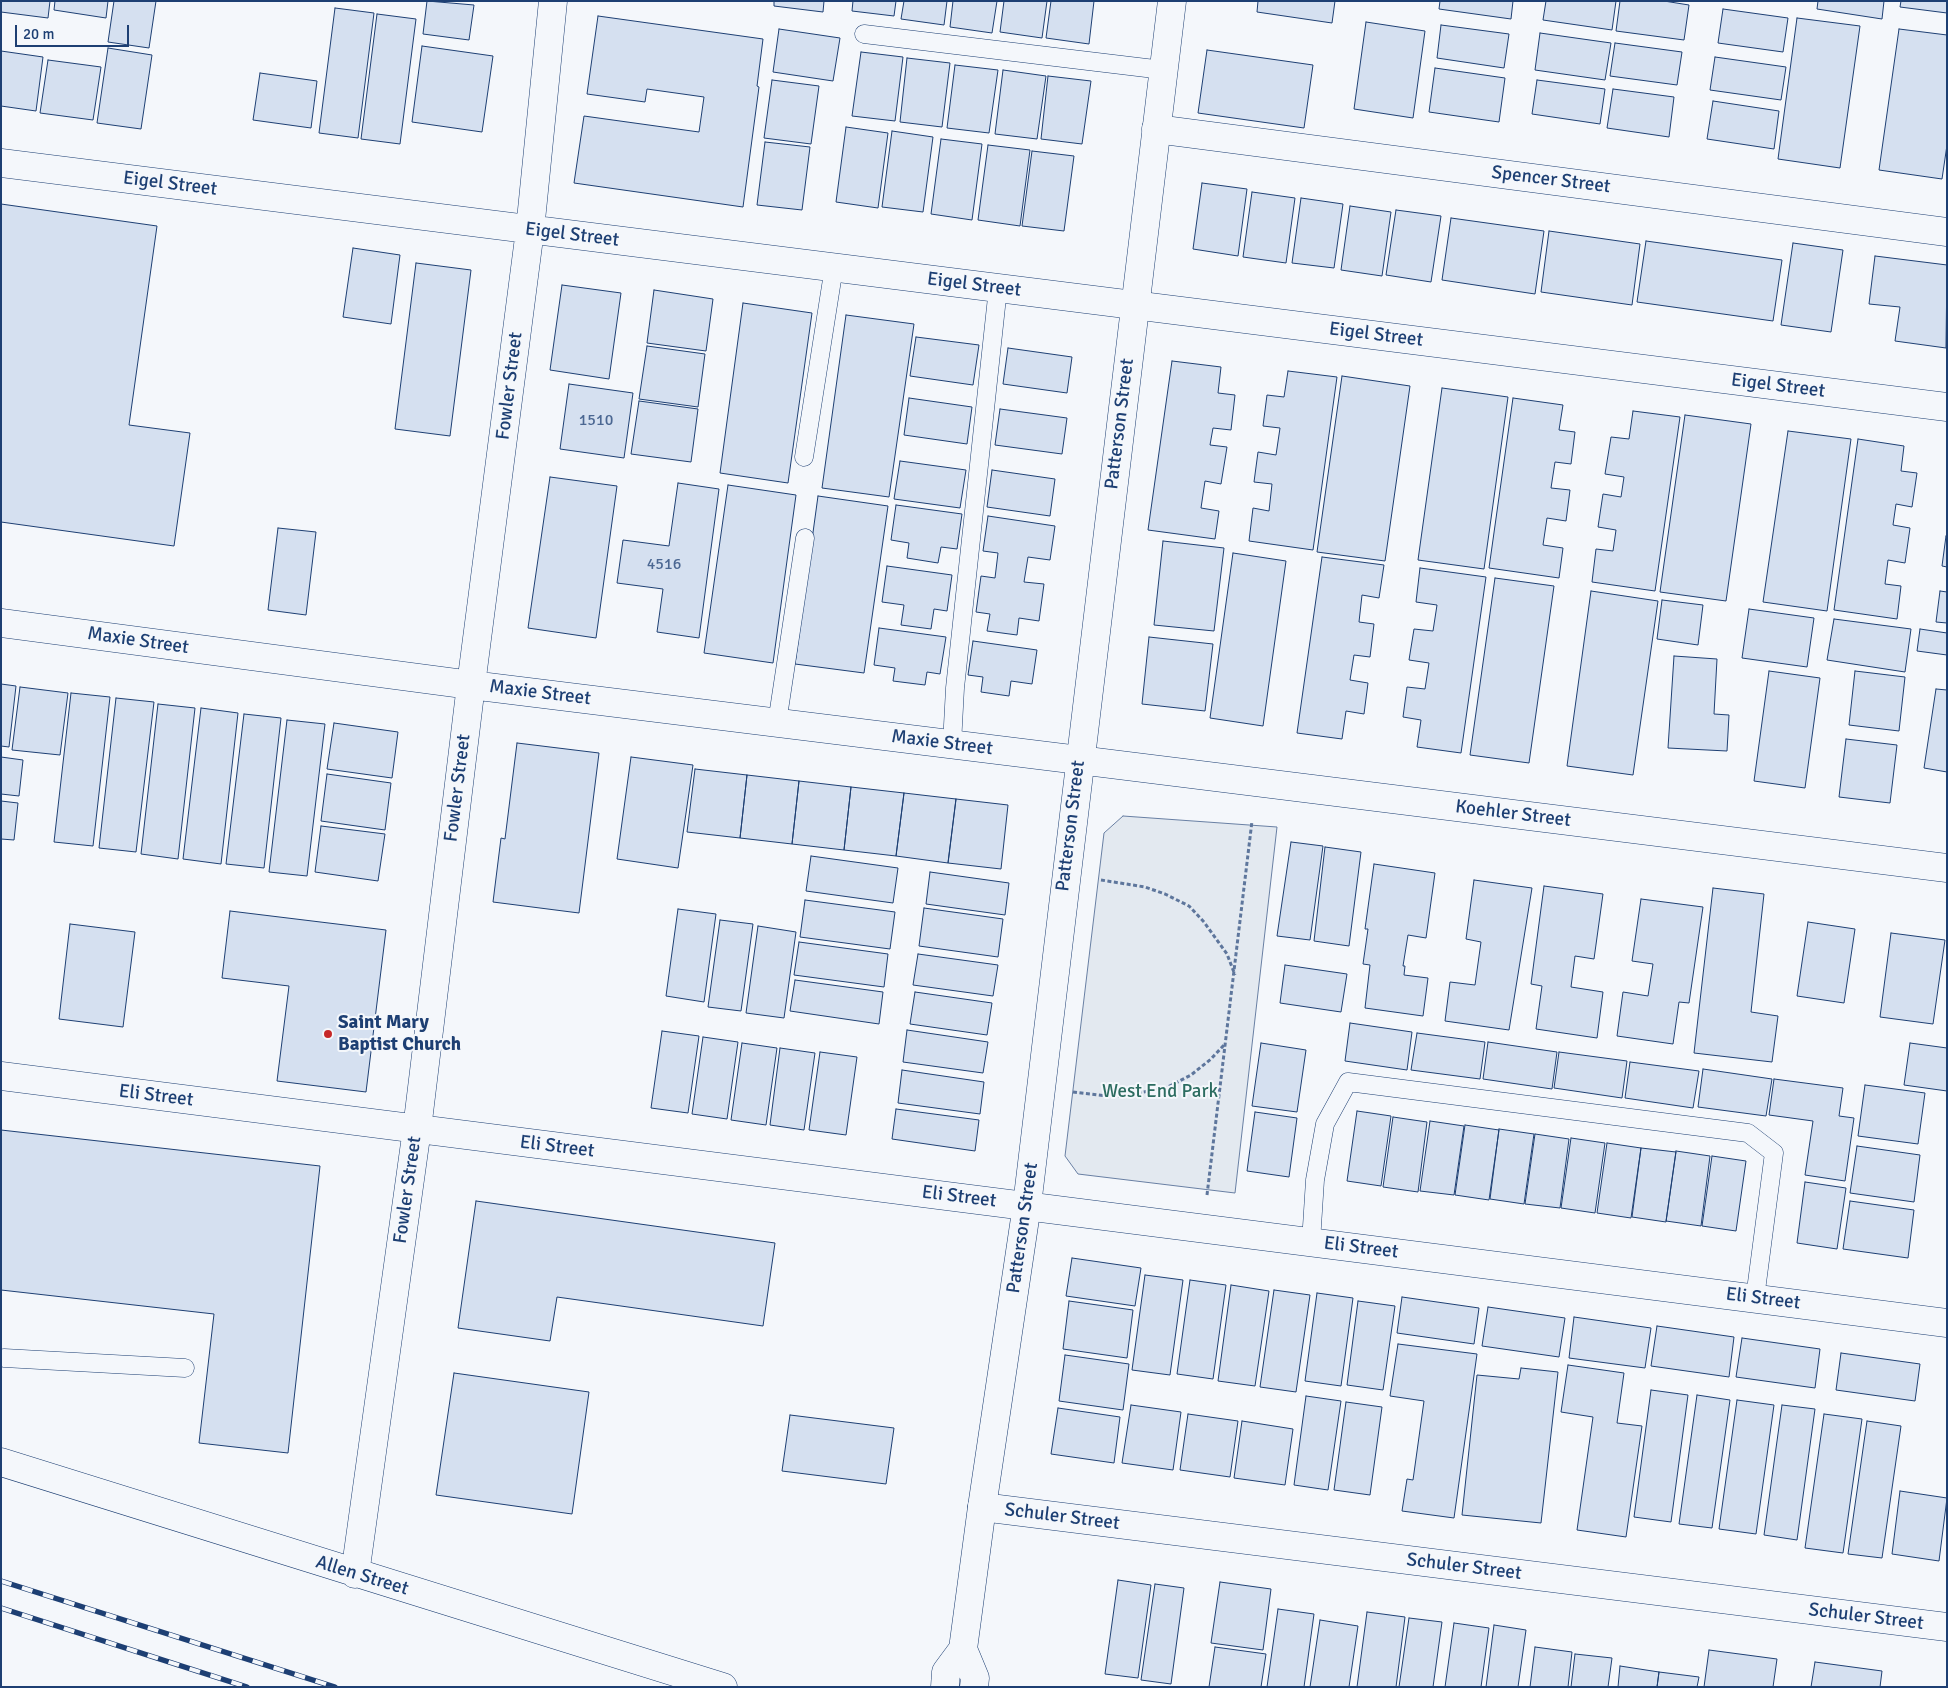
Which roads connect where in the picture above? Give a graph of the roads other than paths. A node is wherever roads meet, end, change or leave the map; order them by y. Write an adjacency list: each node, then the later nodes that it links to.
1 (553, 1): 7 (street, Fowler Street)
2 (1172, 1): 4 (street, Patterson Street)
3 (864, 34): 4 (lane)
4 (1163, 70): 5 (street, Patterson Street)
5 (1156, 129): 8 (street, Spencer Street); 11 (street, Patterson Street)
6 (1, 163): 7 (street, Eigel Street)
7 (530, 230): 9 (street, Eigel Street); 16 (street, Fowler Street)
8 (1947, 232)
9 (834, 267): 10 (street, Eigel Street); 13 (lane)
10 (998, 288): 11 (street, Eigel Street); 18 (lane)
11 (1135, 305): 12 (street, Eigel Street); 19 (street, Patterson Street)
12 (1947, 407)
13 (804, 457)
14 (804, 538): 17 (lane)
15 (1, 623): 16 (street, Maxie Street)
16 (470, 685): 17 (street, Maxie Street); 22 (street, Fowler Street)
17 (778, 723): 18 (street, Maxie Street)
18 (952, 744): 19 (street, Maxie Street)
19 (1079, 760): 20 (street, Koehler Street); 23 (street, Patterson Street)
20 (1947, 868)
21 (1, 1076): 22 (street, Eli Street)
22 (417, 1129): 23 (street, Eli Street); 31 (street, Fowler Street)
23 (1027, 1205): 24 (street, Eli Street); 30 (street, Patterson Street)
24 (1311, 1242): 25 (street, Eli Street); 25 (lane)
25 (1755, 1298): 26 (street, Eli Street)
26 (1947, 1323)
27 (2, 1361): 28 (lane)
28 (185, 1368)
29 (1, 1462): 31 (street, Allen Street)
30 (982, 1507): 32 (street, Schuler Street); 33 (street, Patterson Street)
31 (355, 1574): 34 (street, Allen Street)
32 (1947, 1627)
33 (964, 1649): 35 (street); 36 (street, Patterson Street)
34 (723, 1687)
35 (944, 1687)
36 (974, 1687)

